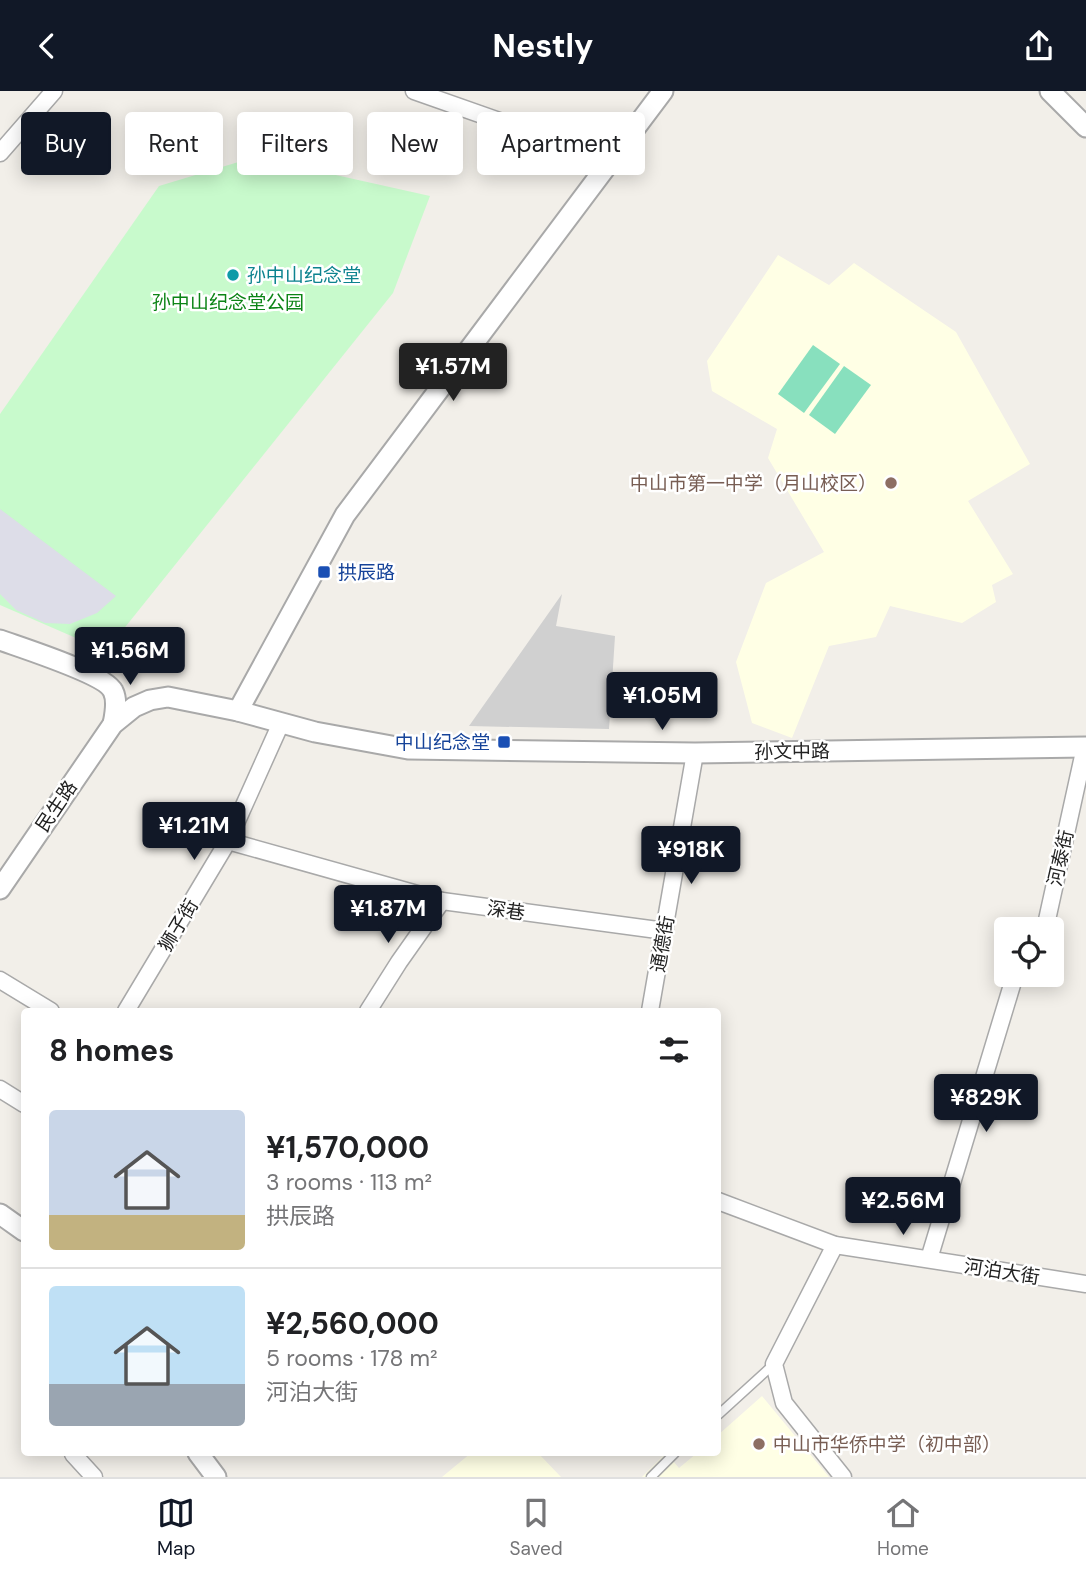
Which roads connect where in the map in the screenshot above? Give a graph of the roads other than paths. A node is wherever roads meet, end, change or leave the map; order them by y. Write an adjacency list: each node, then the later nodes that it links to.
1 (54, 91): 10 (street)
2 (414, 91): 6 (street)
3 (648, 91): 7 (street)
4 (663, 91): 7 (street)
5 (1050, 91): 9 (street)
6 (477, 113)
7 (647, 113): 8 (street)
8 (645, 116)
9 (1086, 127)
10 (0, 153)
11 (600, 175): 13 (street)
12 (0, 640): 15 (street)
13 (238, 711): 14 (street, 孙文中路); 15 (street, 孙文中路)
14 (281, 723): 17 (street, 孙文中路); 18 (street, 狮子街)
15 (113, 724): 19 (street, 民生路)
16 (1086, 747): 17 (street, 孙文中路); 21 (street, 河泰街)
17 (695, 753): 22 (street, 通德街)
18 (228, 841): 20 (street, 深巷); 26 (street, 狮子街)
19 (0, 889)
20 (442, 901): 22 (street, 深巷); 27 (street)
21 (1048, 917)
22 (665, 931): 28 (street, 通德街)
23 (0, 980): 25 (street)
24 (1012, 987): 35 (street)
25 (46, 1008)
26 (128, 1008)
27 (370, 1008)
28 (651, 1008)
29 (0, 1089): 30 (street)
30 (21, 1102)
31 (721, 1202): 34 (street, 河泊大街)
32 (0, 1214): 33 (street)
33 (21, 1229)
34 (835, 1245): 35 (street, 河泊大街); 37 (street)
35 (929, 1259): 36 (street, 河泊大街)
36 (1086, 1284)
37 (774, 1364): 38 (lane); 45 (street)
38 (721, 1412)
39 (75, 1456): 42 (street)
40 (200, 1456): 43 (street)
41 (672, 1456): 44 (lane)
42 (94, 1477)
43 (216, 1477)
44 (651, 1477)
45 (843, 1477)

